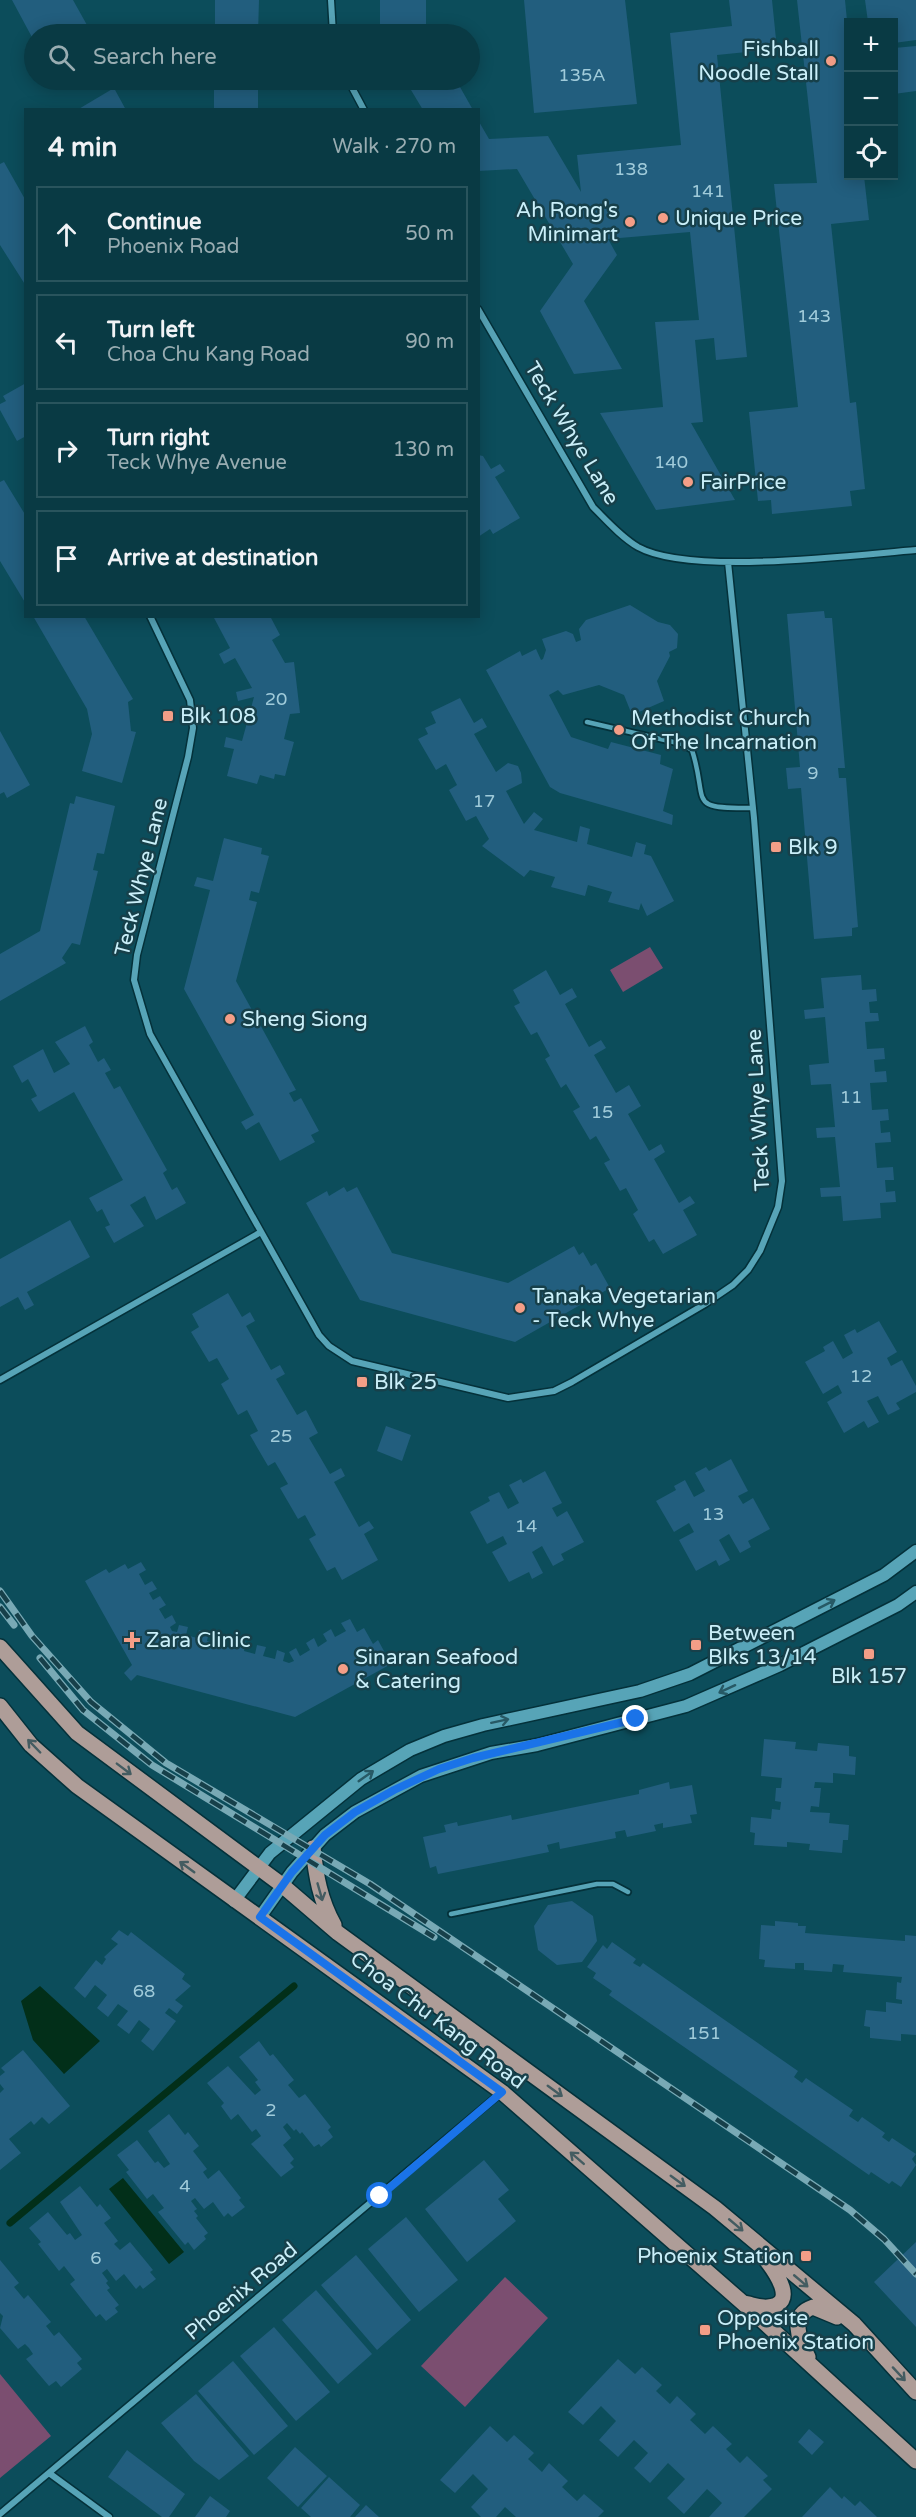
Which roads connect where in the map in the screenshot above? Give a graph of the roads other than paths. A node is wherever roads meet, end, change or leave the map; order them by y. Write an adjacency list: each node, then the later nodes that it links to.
1 (330, 0): 2 (street)
2 (332, 24)
3 (353, 90): 4 (street)
4 (363, 108)
5 (480, 312): 7 (street, Teck Whye Lane)
6 (916, 550): 7 (street, Teck Whye Lane)
7 (728, 562): 10 (street, Teck Whye Lane)
8 (151, 618): 11 (street, Teck Whye Lane)
9 (587, 722): 10 (lane)
10 (753, 808): 11 (street, Teck Whye Lane)
11 (261, 1232): 12 (street)
12 (0, 1380)
13 (916, 1551): 18 (main road, one-way to 13)
14 (916, 1592): 17 (main road, one-way to 17)
15 (0, 1647): 18 (main road, Choa Chu Kang Road, one-way to 18)
16 (0, 1706): 21 (main road, Choa Chu Kang Road, one-way to 16)
17 (313, 1848): 19 (main road); 24 (main road, one-way to 24)
18 (257, 1869): 19 (main road, Choa Chu Kang Road); 21 (main road)
19 (282, 1885): 23 (main road); 24 (main road, Choa Chu Kang Road)
20 (628, 1892): 22 (lane)
21 (234, 1901): 23 (main road, Choa Chu Kang Road)
22 (451, 1914)
23 (260, 1917): 25 (main road, Choa Chu Kang Road)
24 (338, 1933): 26 (main road, Choa Chu Kang Road, one-way to 26)
25 (502, 2092): 27 (main road, Choa Chu Kang Road, one-way to 25); 32 (street, Phoenix Road)
26 (757, 2243): 27 (main road); 28 (main road, Choa Chu Kang Road, one-way to 28)
27 (743, 2303): 29 (main road, Choa Chu Kang Road)
28 (854, 2324): 29 (main road); 30 (main road, Choa Chu Kang Road, one-way to 30)
29 (813, 2366): 31 (main road, Choa Chu Kang Road)
30 (916, 2392)
31 (916, 2461)
32 (48, 2473): 33 (street, Phoenix Road); 34 (street)
33 (0, 2514)
34 (109, 2517)

